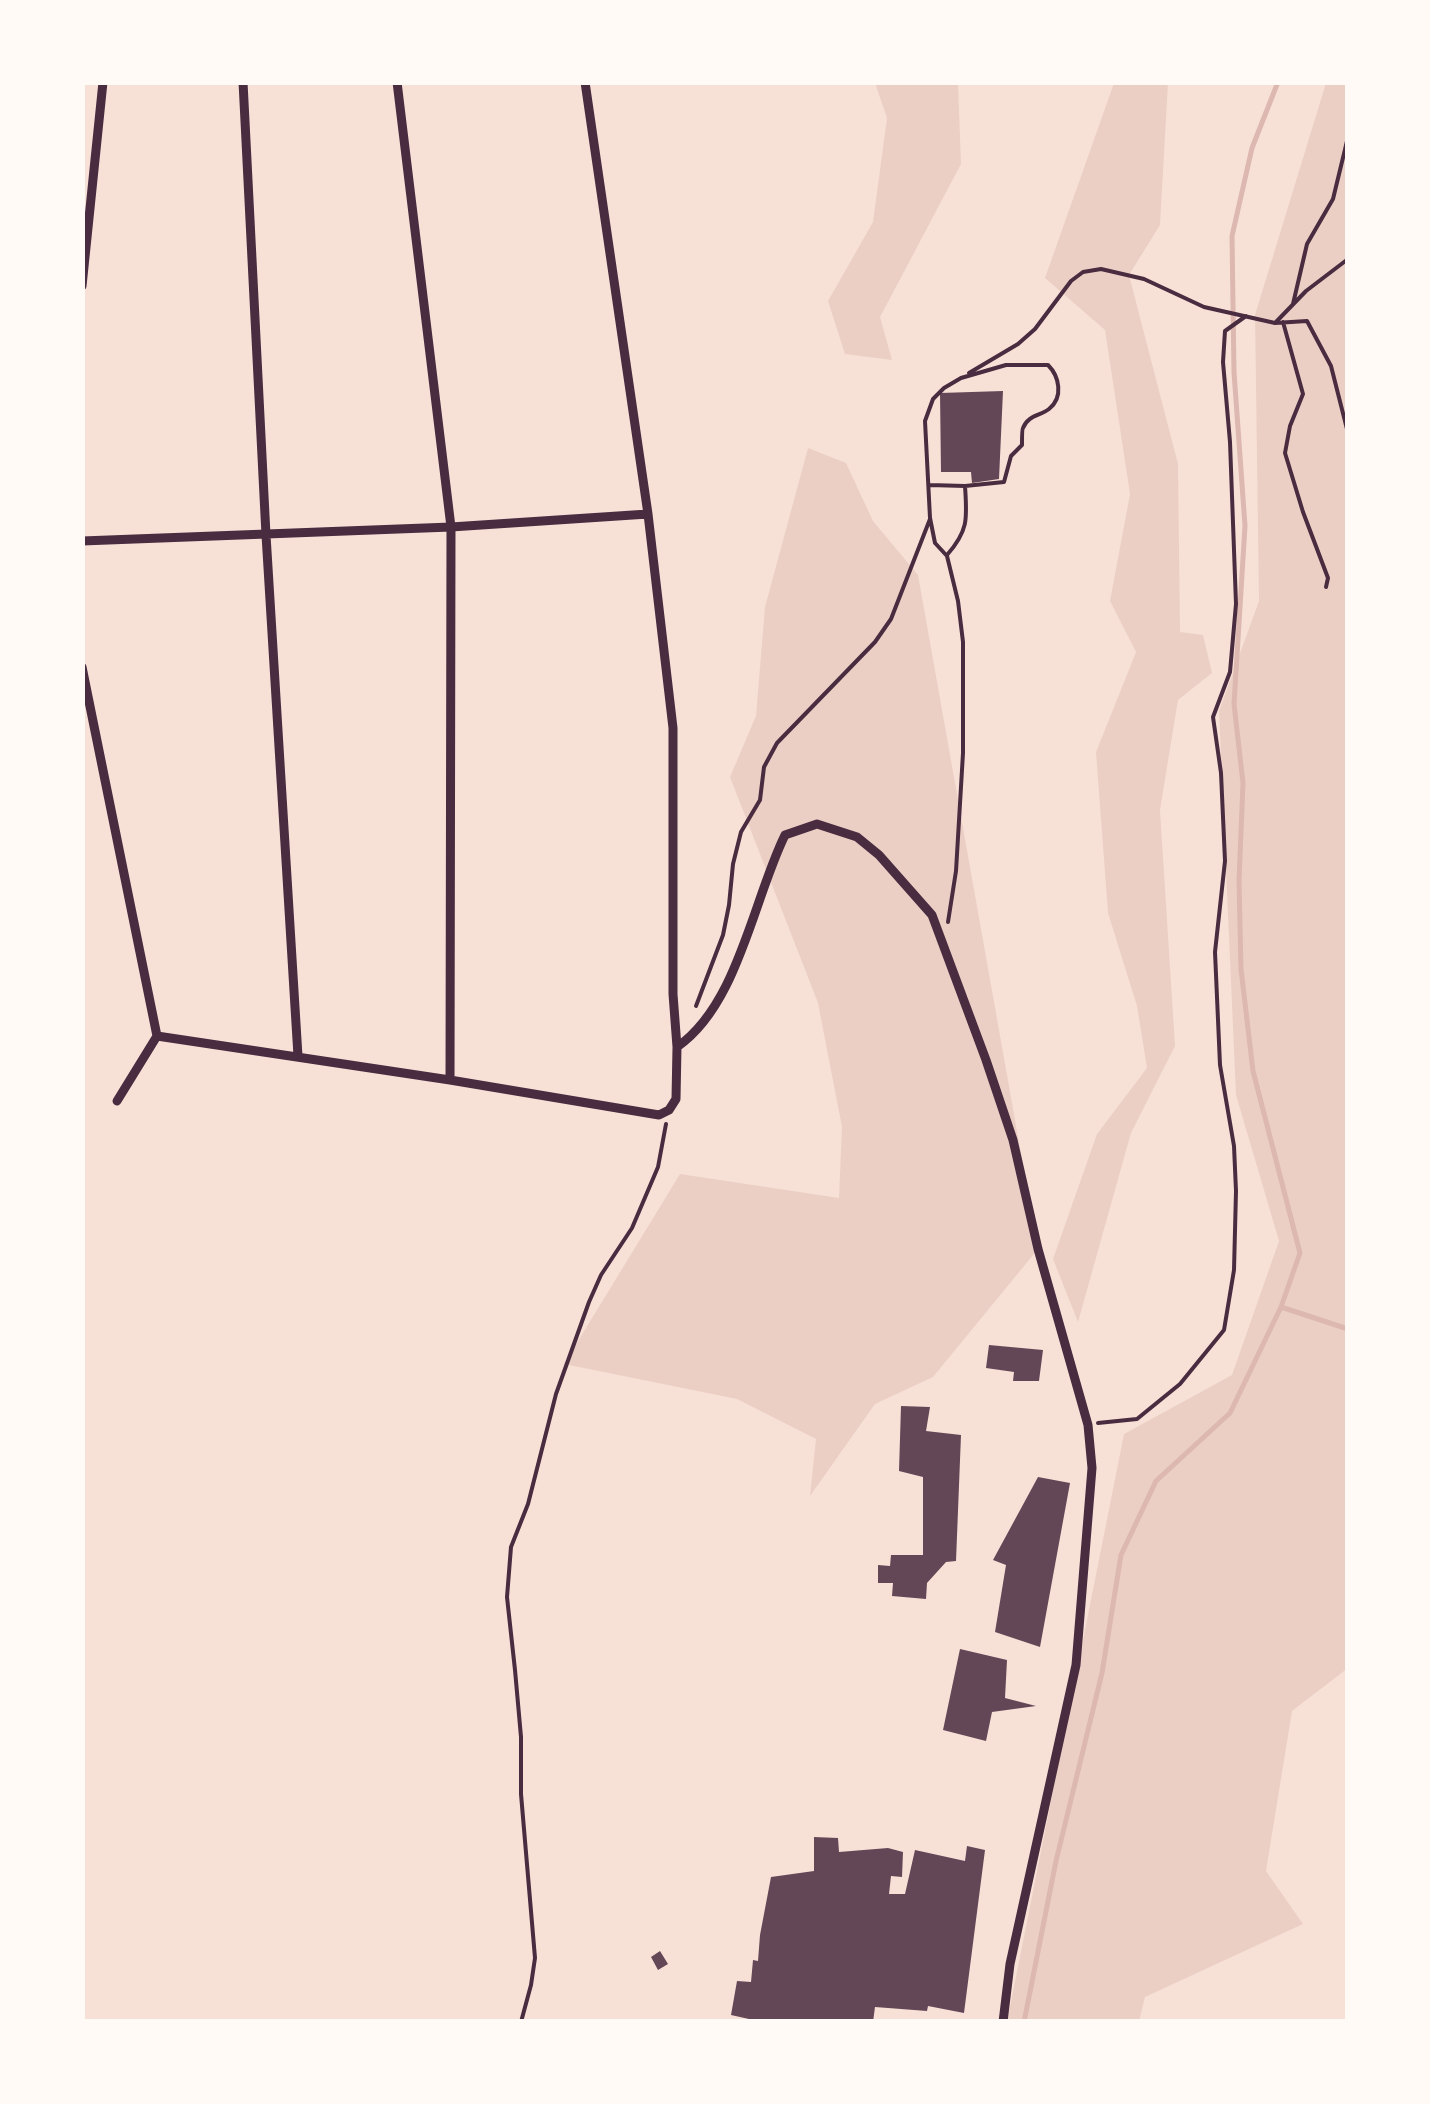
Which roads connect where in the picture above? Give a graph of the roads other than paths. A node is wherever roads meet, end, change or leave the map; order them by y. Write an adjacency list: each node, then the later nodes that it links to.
1 (103, 82): 5 (street)
2 (242, 82): 8 (street)
3 (397, 82): 7 (street)
4 (586, 82): 6 (street)
5 (82, 286)
6 (648, 514): 7 (street); 12 (street)
7 (451, 527): 8 (street); 14 (street)
8 (266, 535): 9 (street); 13 (street)
9 (82, 541)
10 (82, 667): 11 (street)
11 (158, 1036): 13 (street); 15 (street)
12 (677, 1047): 14 (street); 16 (street)
13 (298, 1056): 14 (street)
14 (450, 1080)
15 (116, 1101)
16 (1003, 2022)

